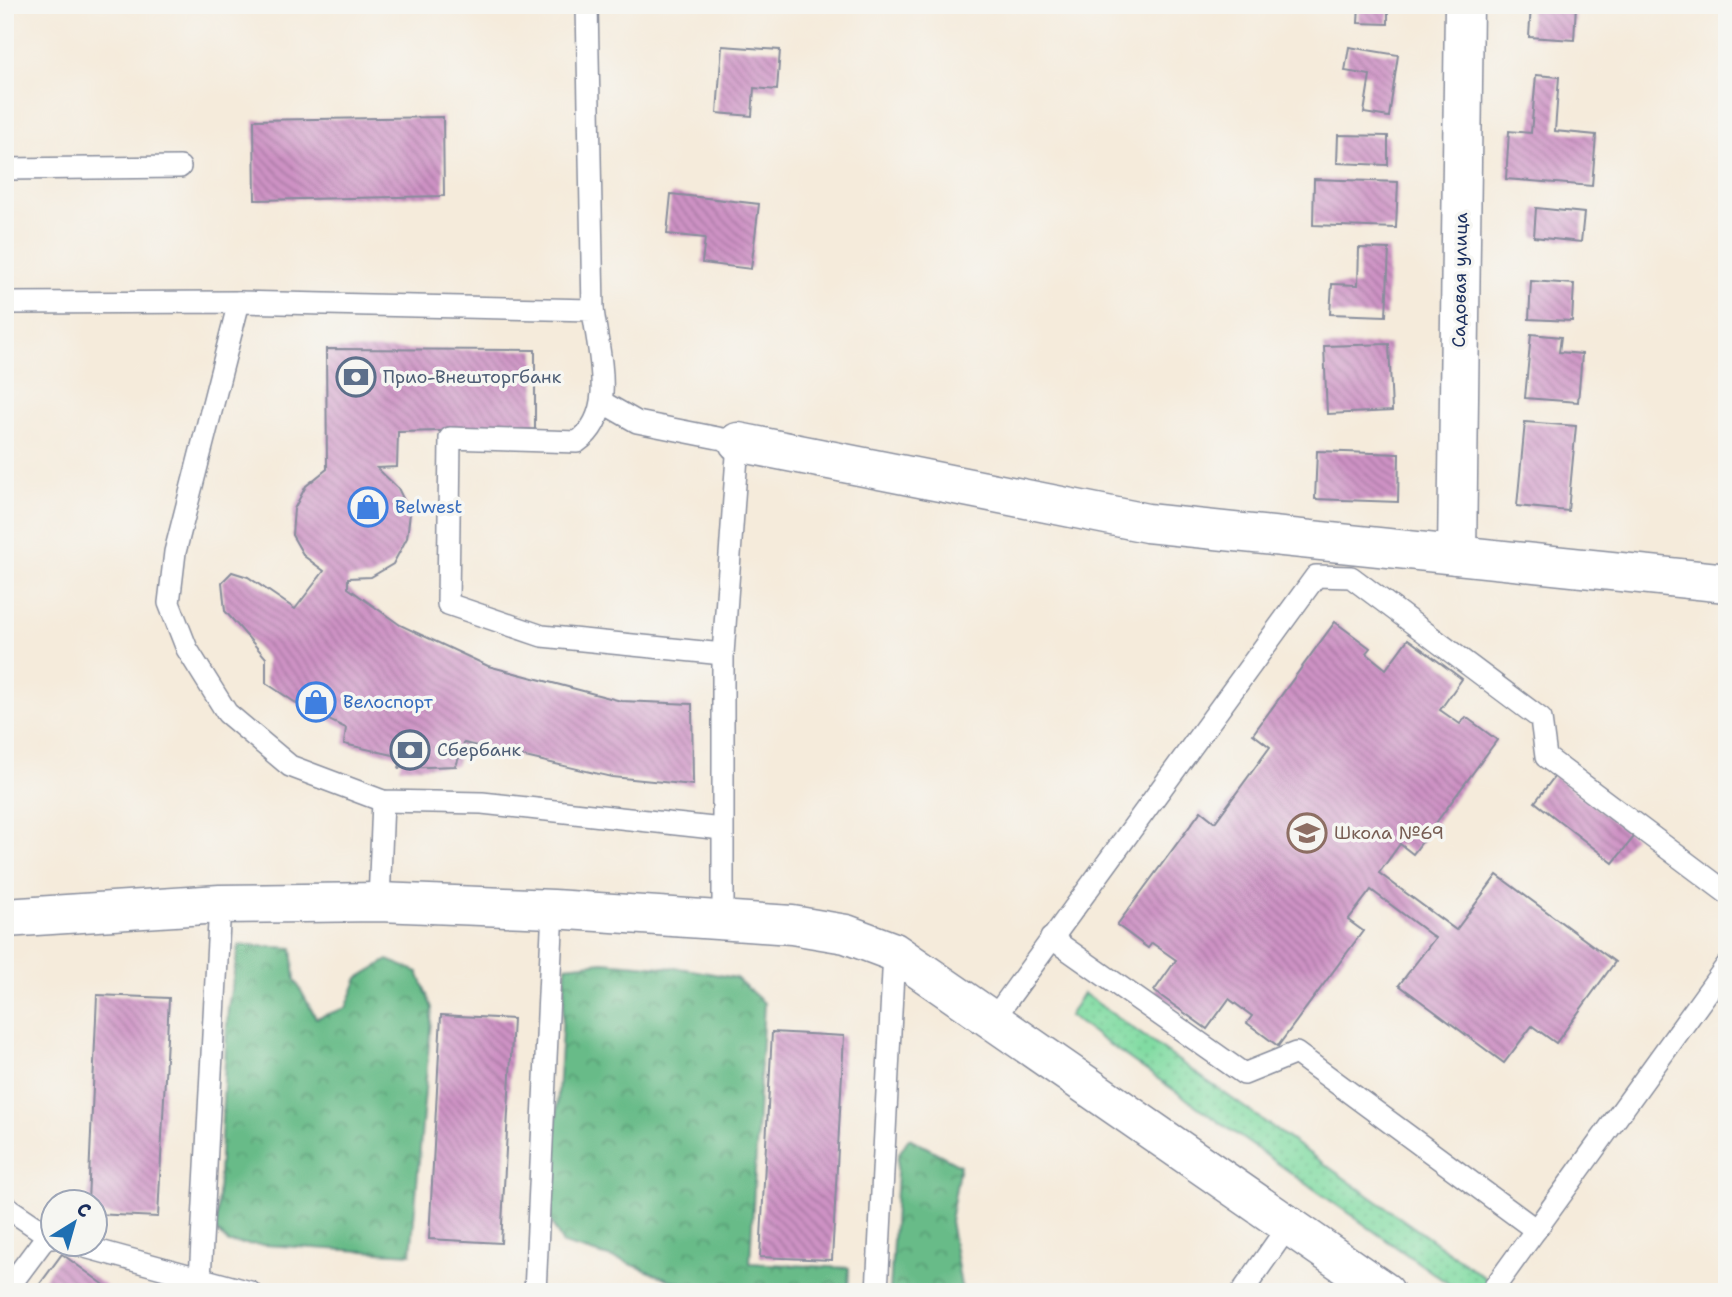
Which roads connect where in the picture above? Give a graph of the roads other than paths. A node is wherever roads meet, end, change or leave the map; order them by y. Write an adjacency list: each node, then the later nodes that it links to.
1 (587, 5): 7 (lane)
2 (1464, 5): 10 (street, Садовая улица)
3 (180, 167): 4 (lane)
4 (5, 169)
5 (239, 302): 6 (lane); 7 (lane); 13 (lane)
6 (5, 303)
7 (593, 310): 8 (lane)
8 (602, 402): 9 (lane); 12 (lane)
9 (738, 442): 10 (street); 12 (lane)
10 (1457, 555): 11 (street)
11 (1727, 583)
12 (723, 654): 14 (lane)
13 (383, 801): 14 (lane); 16 (lane)
14 (722, 829): 20 (lane)
15 (1727, 893): 21 (lane)
16 (379, 902): 17 (street); 18 (street)
17 (220, 904): 19 (street); 31 (lane)
18 (553, 909): 20 (street); 34 (lane)
19 (5, 918)
20 (723, 921): 22 (street)
21 (1051, 937): 24 (lane); 28 (lane)
22 (894, 952): 24 (street); 35 (lane)
23 (1727, 965): 28 (lane)
24 (992, 1021): 26 (street)
25 (5, 1206): 27 (lane)
26 (1289, 1225): 36 (lane); 37 (street)
27 (38, 1230)
28 (1536, 1230): 38 (lane)
29 (38, 1252): 32 (lane)
30 (108, 1253): 31 (lane)
31 (200, 1279): 33 (lane)
32 (5, 1292)
33 (250, 1292)
34 (535, 1292)
35 (877, 1292)
36 (1242, 1292)
37 (1385, 1292)
38 (1491, 1292)

